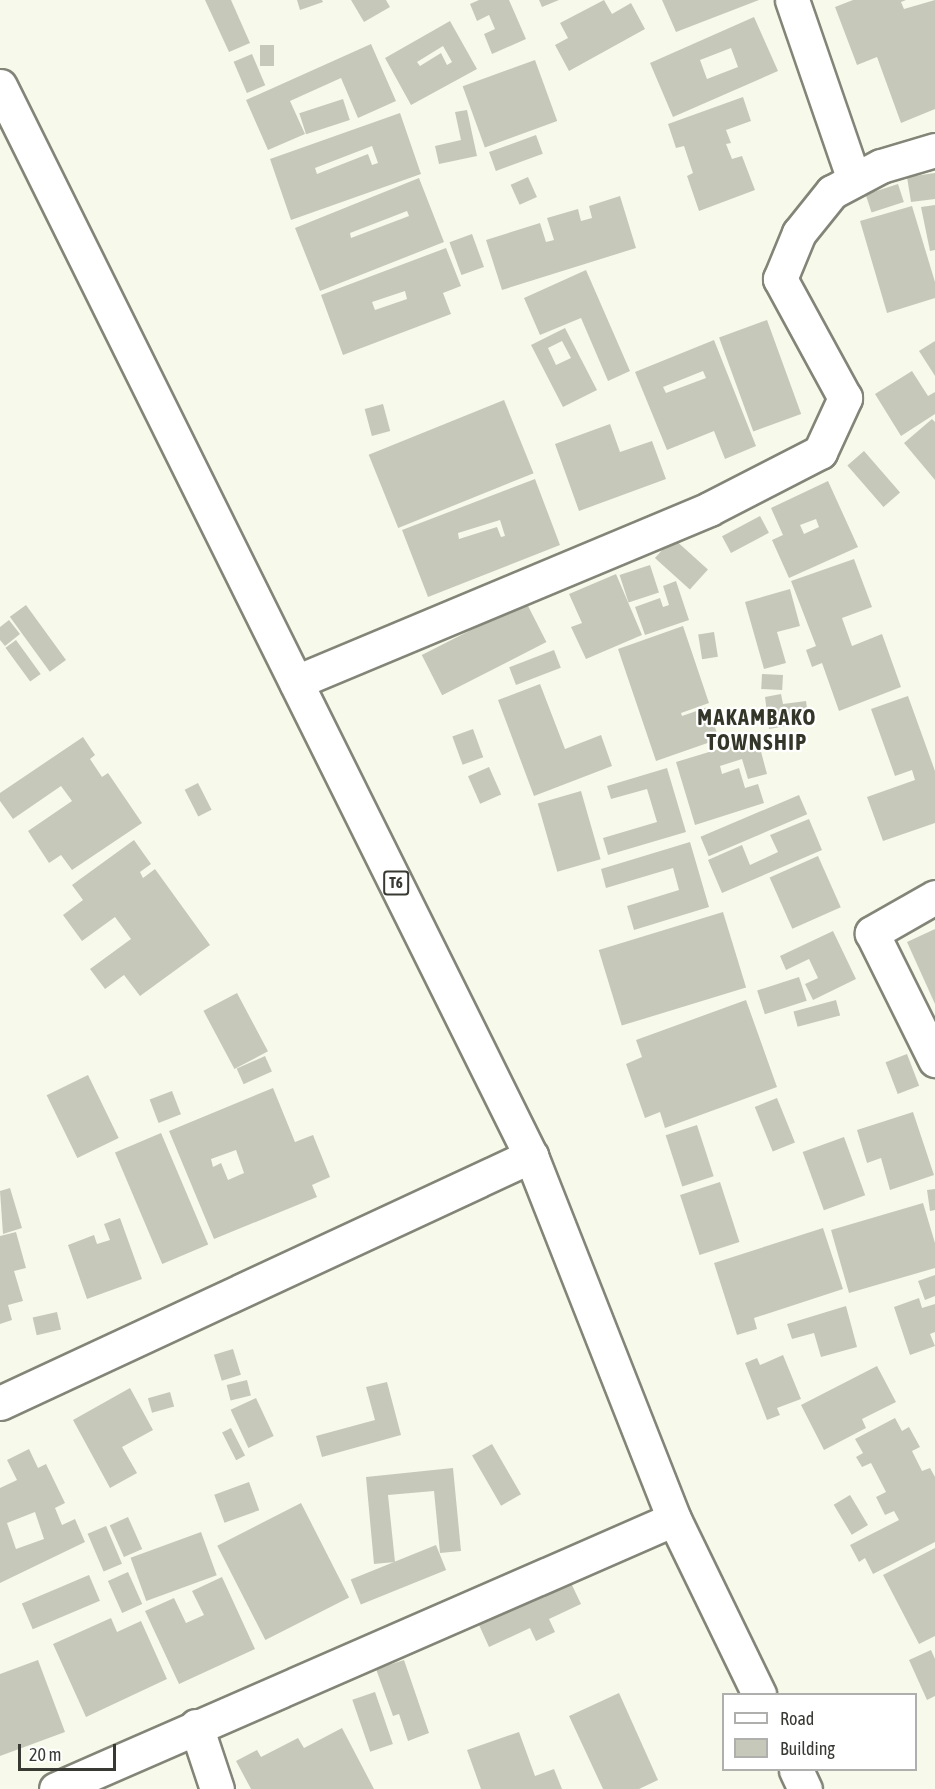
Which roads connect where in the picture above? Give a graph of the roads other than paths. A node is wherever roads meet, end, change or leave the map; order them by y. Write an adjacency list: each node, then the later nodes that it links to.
1 (792, 0): 4 (main road)
2 (0, 86): 5 (main road, T6)
3 (935, 150): 4 (main road)
4 (854, 180): 5 (main road)
5 (296, 682): 8 (main road, T6)
6 (935, 897): 7 (main road)
7 (935, 1060)
8 (531, 1156): 9 (main road); 10 (main road, T6)
9 (0, 1403)
10 (674, 1519): 11 (main road, T6); 12 (main road)
11 (758, 1693)
12 (196, 1726): 14 (main road); 15 (main road)
13 (796, 1771): 16 (main road)
14 (56, 1789)
15 (217, 1789)
16 (805, 1789)

